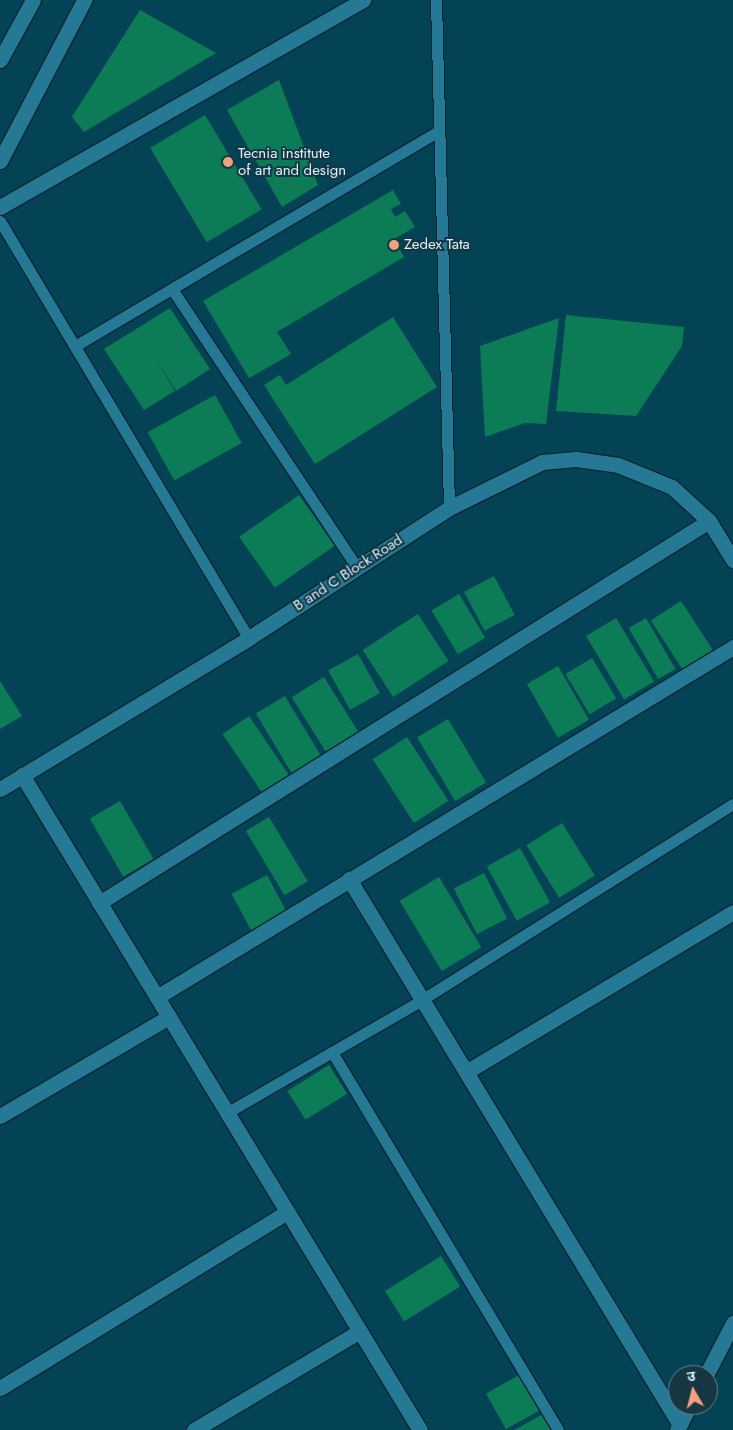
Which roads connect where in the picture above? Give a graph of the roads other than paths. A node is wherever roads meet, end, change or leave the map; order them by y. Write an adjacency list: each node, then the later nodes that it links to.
1 (33, 0): 5 (street)
2 (84, 0): 7 (street)
3 (363, 0): 8 (street)
4 (436, 0): 6 (lane)
5 (0, 60)
6 (439, 131): 10 (lane); 12 (lane)
7 (0, 161)
8 (0, 207)
9 (0, 221): 11 (lane)
10 (172, 289): 11 (lane); 15 (lane)
11 (75, 346): 16 (lane)
12 (449, 508): 13 (street, B and C Block Road); 15 (street, B and C Block Road)
13 (710, 521): 14 (street, B and C Block Road); 22 (street)
14 (733, 560)
15 (357, 567): 16 (street, B and C Block Road)
16 (249, 638): 18 (street, B and C Block Road)
17 (733, 647): 21 (street)
18 (22, 775): 19 (street, B and C Block Road); 22 (street)
19 (0, 789)
20 (733, 804): 25 (lane)
21 (349, 879): 24 (street); 25 (street)
22 (99, 903): 24 (street)
23 (733, 912): 28 (street)
24 (157, 997): 26 (street)
25 (420, 1001): 27 (lane); 28 (street)
26 (169, 1017): 29 (street); 30 (street)
27 (332, 1052): 29 (lane); 40 (lane)
28 (466, 1072): 37 (street)
29 (228, 1112): 31 (street)
30 (0, 1116)
31 (288, 1212): 33 (street); 35 (street)
32 (733, 1323): 34 (street)
33 (360, 1331): 38 (street); 39 (street)
34 (711, 1365)
35 (0, 1388)
36 (685, 1415): 37 (street)
37 (678, 1427)
38 (415, 1428)
39 (194, 1430)
40 (558, 1430)

